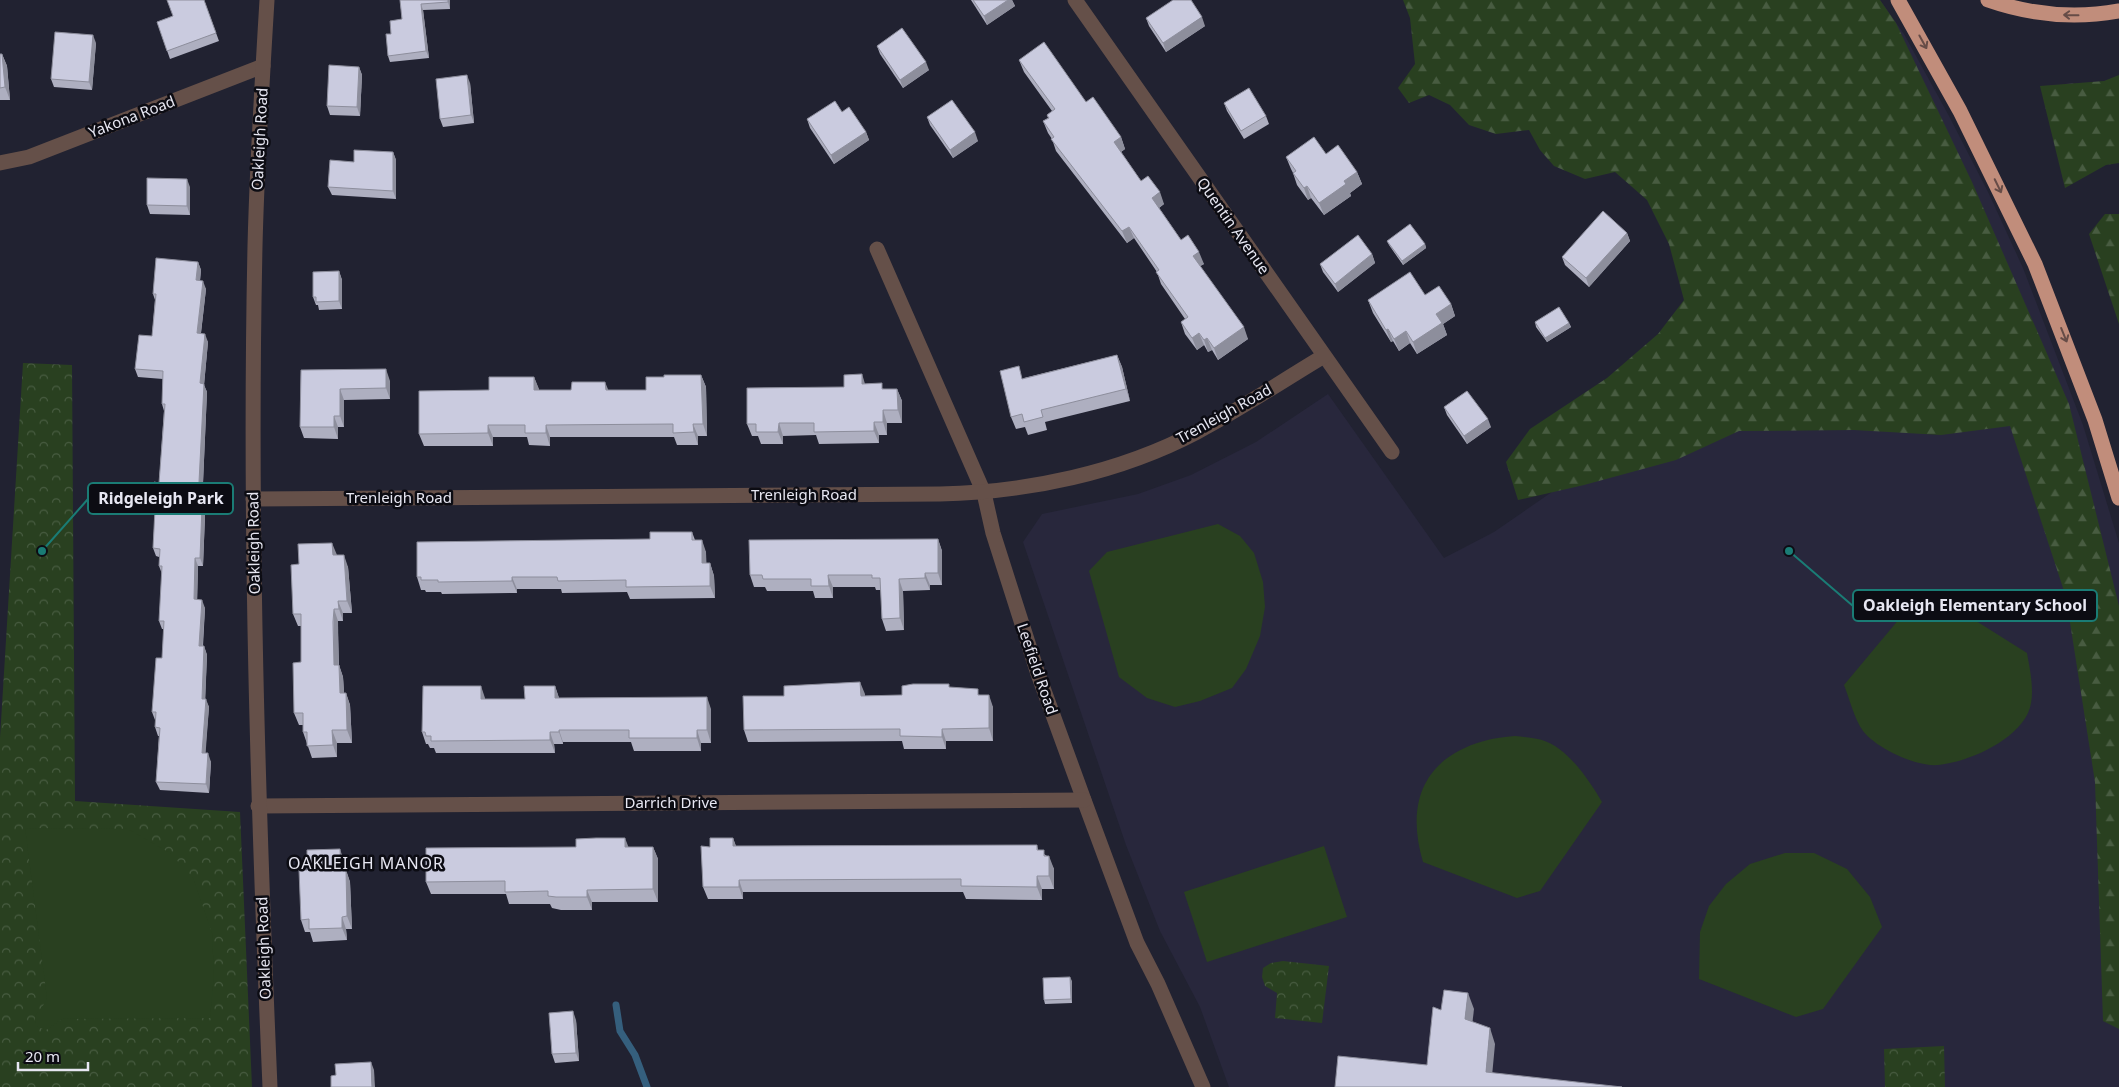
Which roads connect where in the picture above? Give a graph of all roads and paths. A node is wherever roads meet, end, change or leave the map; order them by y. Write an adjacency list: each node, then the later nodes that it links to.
1 (267, 0): 6 (street, Oakleigh Road)
2 (1075, 0): 9 (street, Quentin Avenue)
3 (1898, 0): 13 (highway, one-way to 13)
4 (1988, 0): 5 (highway, one-way to 4)
5 (2119, 11)
6 (263, 66): 7 (street, Yakona Road); 12 (street, Oakleigh Road)
7 (0, 163)
8 (877, 248): 11 (street, Leefield Road)
9 (1324, 356): 10 (street, Quentin Avenue); 11 (street, Trenleigh Road)
10 (1392, 452)
11 (984, 493): 12 (street, Trenleigh Road); 14 (street, Leefield Road)
12 (253, 498): 15 (street, Oakleigh Road)
13 (2119, 498)
14 (1084, 800): 15 (street, Darrich Drive); 17 (street, Leefield Road)
15 (258, 806): 16 (street, Oakleigh Road)
16 (270, 1087)
17 (1203, 1087)

